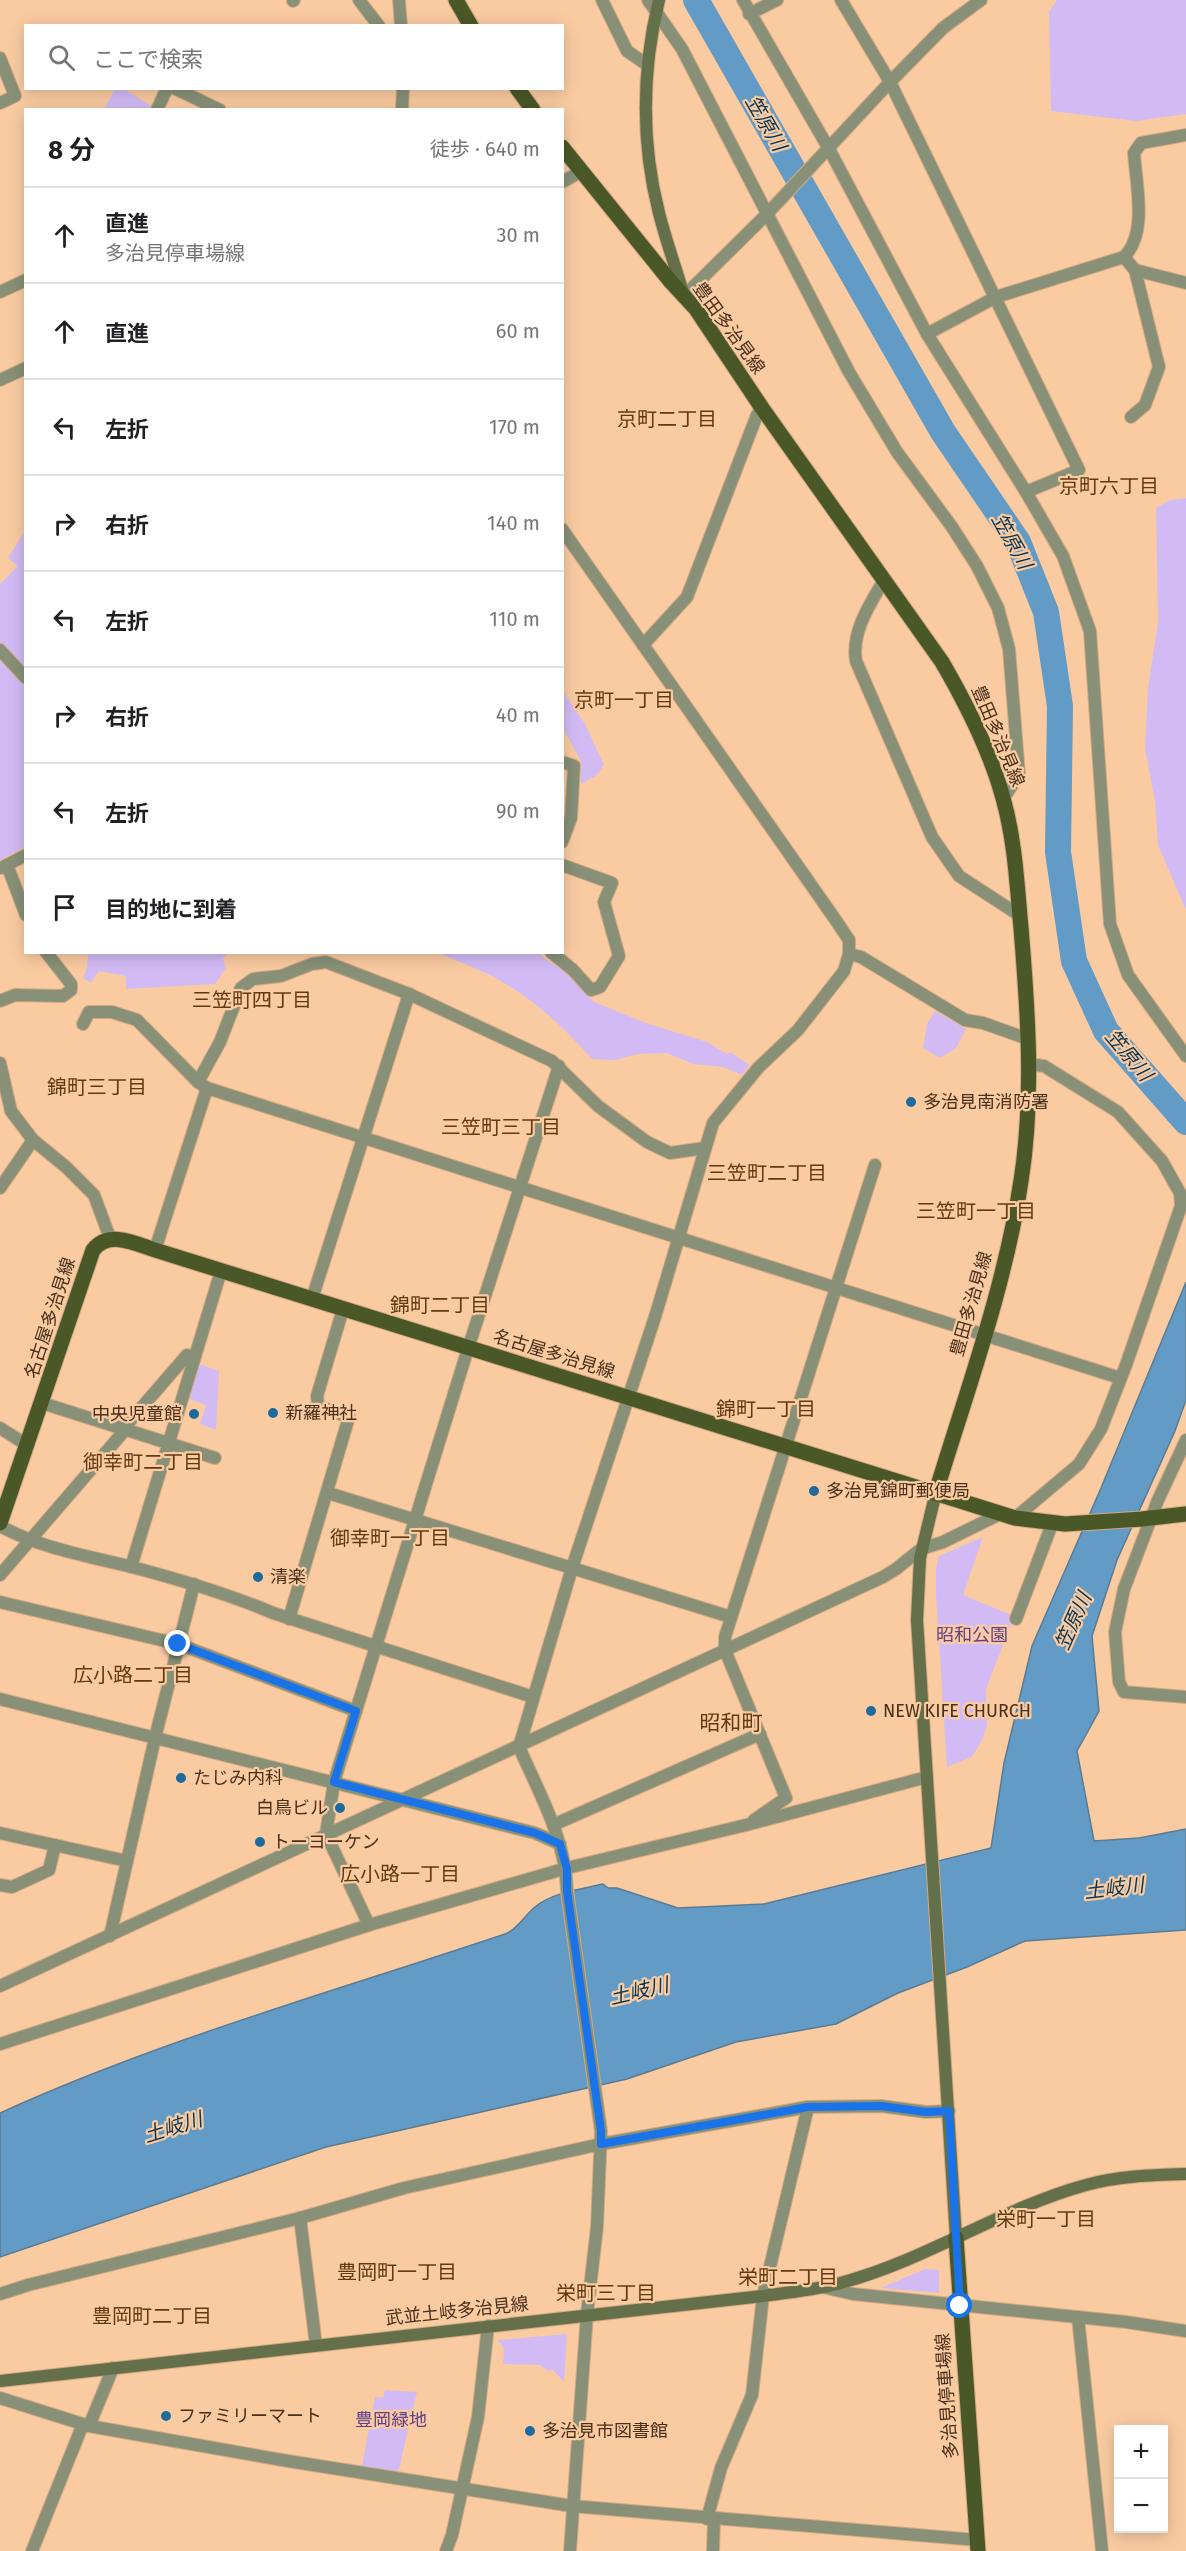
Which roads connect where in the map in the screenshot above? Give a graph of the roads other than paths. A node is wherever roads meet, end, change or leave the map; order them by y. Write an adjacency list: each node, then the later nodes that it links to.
1 (359, 0): 13 (street)
2 (399, 0): 14 (street)
3 (456, 0): 15 (main road)
4 (602, 0): 17 (street)
5 (648, 0): 11 (street)
6 (659, 0): 11 (main road)
7 (743, 0): 12 (street)
8 (777, 0): 12 (street)
9 (841, 0): 18 (street)
10 (981, 0): 18 (street)
11 (656, 14): 17 (main road); 33 (street)
12 (749, 14): 30 (street)
13 (377, 24)
14 (401, 24)
15 (470, 24)
16 (0, 58): 23 (street)
17 (646, 64): 39 (main road)
18 (890, 82): 30 (street); 40 (street)
19 (166, 90): 24 (street)
20 (178, 90): 25 (street)
21 (403, 90): 26 (street)
22 (518, 90): 27 (main road)
23 (0, 103)
24 (158, 108)
25 (216, 108)
26 (402, 108)
27 (532, 108)
28 (1186, 135): 34 (street)
29 (564, 149): 31 (main road, 豊田多治見線)
30 (829, 149): 33 (street); 41 (street)
31 (582, 171): 32 (street); 39 (main road, 豊田多治見線)
32 (564, 181)
33 (767, 214): 39 (street); 53 (street)
34 (1124, 257): 35 (street); 40 (street)
35 (1135, 270): 37 (street); 45 (street)
36 (24, 282): 38 (street)
37 (1186, 283)
38 (0, 292)
39 (684, 296): 44 (main road, 豊田多治見線)
40 (996, 297): 41 (street); 46 (street)
41 (927, 334): 46 (street)
42 (24, 369): 43 (street)
43 (0, 380)
44 (762, 408): 48 (main road, 豊田多治見線); 49 (street)
45 (1131, 417)
46 (1026, 492): 67 (street)
47 (564, 533): 49 (street)
48 (884, 580): 53 (main road, 豊田多治見線); 59 (street)
49 (643, 645): 62 (street)
50 (0, 650): 51 (street)
51 (24, 676)
52 (564, 763): 54 (street)
53 (1003, 799): 59 (main road, 豊田多治見線)
54 (564, 837)
55 (24, 856): 57 (street)
56 (564, 866): 61 (street)
57 (4, 867): 58 (street)
58 (24, 911)
59 (1019, 915): 66 (main road, 豊田多治見線)
60 (48, 954): 64 (street)
61 (553, 954)
62 (849, 954): 66 (street); 74 (street)
63 (409, 994): 70 (street); 71 (street); 72 (street)
64 (0, 1001)
65 (83, 1024): 71 (street)
66 (1028, 1039): 69 (main road, 豊田多治見線)
67 (1186, 1056)
68 (0, 1063): 73 (street)
69 (1028, 1064): 85 (main road, 豊田多治見線); 88 (street)
70 (559, 1066): 74 (street); 76 (street)
71 (203, 1085): 72 (street); 80 (street)
72 (363, 1137): 76 (street); 83 (street)
73 (33, 1140): 77 (street); 79 (street)
74 (705, 1148): 78 (street)
75 (875, 1165): 82 (street)
76 (519, 1187): 78 (street); 86 (street)
77 (0, 1188)
78 (678, 1237): 82 (street); 89 (street)
79 (110, 1238): 80 (main road, 名古屋多治見線); 90 (main road, 名古屋多治見線)
80 (155, 1250): 81 (main road, 名古屋多治見線)
81 (221, 1271): 83 (main road, 名古屋多治見線); 94 (street)
82 (837, 1288): 85 (street); 96 (street)
83 (312, 1299): 84 (main road, 名古屋多治見線)
84 (343, 1309): 86 (main road, 名古屋多治見線); 99 (street)
85 (984, 1334): 88 (street); 98 (main road, 豊田多治見線)
86 (468, 1348): 89 (main road, 名古屋多治見線); 103 (street)
87 (187, 1355): 92 (street)
88 (1120, 1378): 101 (street)
89 (627, 1396): 96 (main road, 名古屋多治見線); 109 (street)
90 (42, 1403): 92 (street); 95 (main road, 名古屋多治見線)
91 (0, 1428): 95 (street)
92 (124, 1430): 94 (street); 106 (street)
93 (1186, 1440): 102 (street)
94 (168, 1444): 97 (street); 108 (street)
95 (27, 1445): 105 (main road, 名古屋多治見線)
96 (786, 1447): 98 (main road, 名古屋多治見線); 113 (street)
97 (215, 1458)
98 (936, 1492): 101 (main road, 名古屋多治見線); 107 (main road)
99 (328, 1493): 103 (street); 114 (street)
100 (1186, 1514): 102 (main road, 名古屋多治見線)
101 (1008, 1516): 104 (main road, 名古屋多治見線); 107 (street)
102 (1148, 1518): 104 (main road, 名古屋多治見線); 120 (street)
103 (415, 1519): 109 (street); 117 (street)
104 (1058, 1524): 115 (street)
105 (0, 1525): 106 (street)
106 (29, 1542): 108 (street); 110 (street)
107 (921, 1549): 118 (street); 127 (main road)
108 (131, 1567): 111 (street)
109 (572, 1568): 113 (street); 119 (street)
110 (0, 1575)
111 (194, 1584): 114 (street); 116 (street)
112 (0, 1602): 116 (street)
113 (731, 1617): 118 (street)
114 (289, 1618): 117 (street)
115 (1016, 1619)
116 (178, 1644): 122 (street); 124 (street)
117 (376, 1646): 119 (street); 122 (street)
118 (725, 1650): 123 (street); 125 (street)
119 (533, 1697): 125 (street)
120 (1186, 1697)
121 (0, 1699): 124 (street)
122 (356, 1711): 126 (street)
123 (760, 1734): 129 (street); 130 (street)
124 (155, 1738): 126 (street); 135 (street)
125 (519, 1747): 128 (street); 129 (street)
126 (334, 1782): 128 (street); 132 (street)
127 (927, 1783): 130 (street); 143 (main road)
128 (402, 1799): 132 (street); 133 (street)
129 (553, 1825): 133 (street)
130 (746, 1825): 136 (street)
131 (0, 1833): 134 (street)
132 (326, 1834): 138 (street); 139 (street)
133 (560, 1844): 136 (street)
134 (55, 1845): 135 (street); 137 (street)
135 (127, 1861): 139 (street)
136 (567, 1869): 138 (street); 144 (street)
137 (0, 1885)
138 (369, 1925): 141 (street)
139 (110, 1936): 140 (street)
140 (0, 1986)
141 (0, 2044)
142 (808, 2107): 143 (street); 144 (street); 150 (street)
143 (949, 2111): 147 (main road)
144 (601, 2144): 146 (street); 152 (street)
145 (1186, 2174): 147 (main road, 武並土岐多治見線)
146 (300, 2218): 149 (street); 156 (street)
147 (956, 2238): 148 (main road, 武並土岐多治見線); 151 (main road, 多治見停車場線)
148 (821, 2287): 150 (main road, 武並土岐多治見線); 151 (street)
149 (0, 2294)
150 (763, 2296): 152 (main road, 武並土岐多治見線); 163 (street)
151 (960, 2306): 153 (street); 164 (main road, 多治見停車場線)
152 (587, 2314): 154 (main road, 武並土岐多治見線); 162 (street)
153 (1078, 2317): 155 (street); 169 (street)
154 (488, 2326): 156 (main road, 武並土岐多治見線); 161 (street)
155 (1186, 2331)
156 (316, 2344): 157 (main road, 武並土岐多治見線)
157 (113, 2368): 158 (main road, 武並土岐多治見線); 160 (street)
158 (0, 2381)
159 (0, 2398): 160 (street)
160 (86, 2425): 161 (street); 165 (street)
161 (463, 2488): 162 (street); 166 (street)
162 (572, 2506): 163 (street); 167 (street)
163 (710, 2519): 164 (street); 168 (street)
164 (977, 2546)
165 (32, 2551)
166 (446, 2551)
167 (570, 2551)
168 (713, 2551)
169 (1102, 2551)

